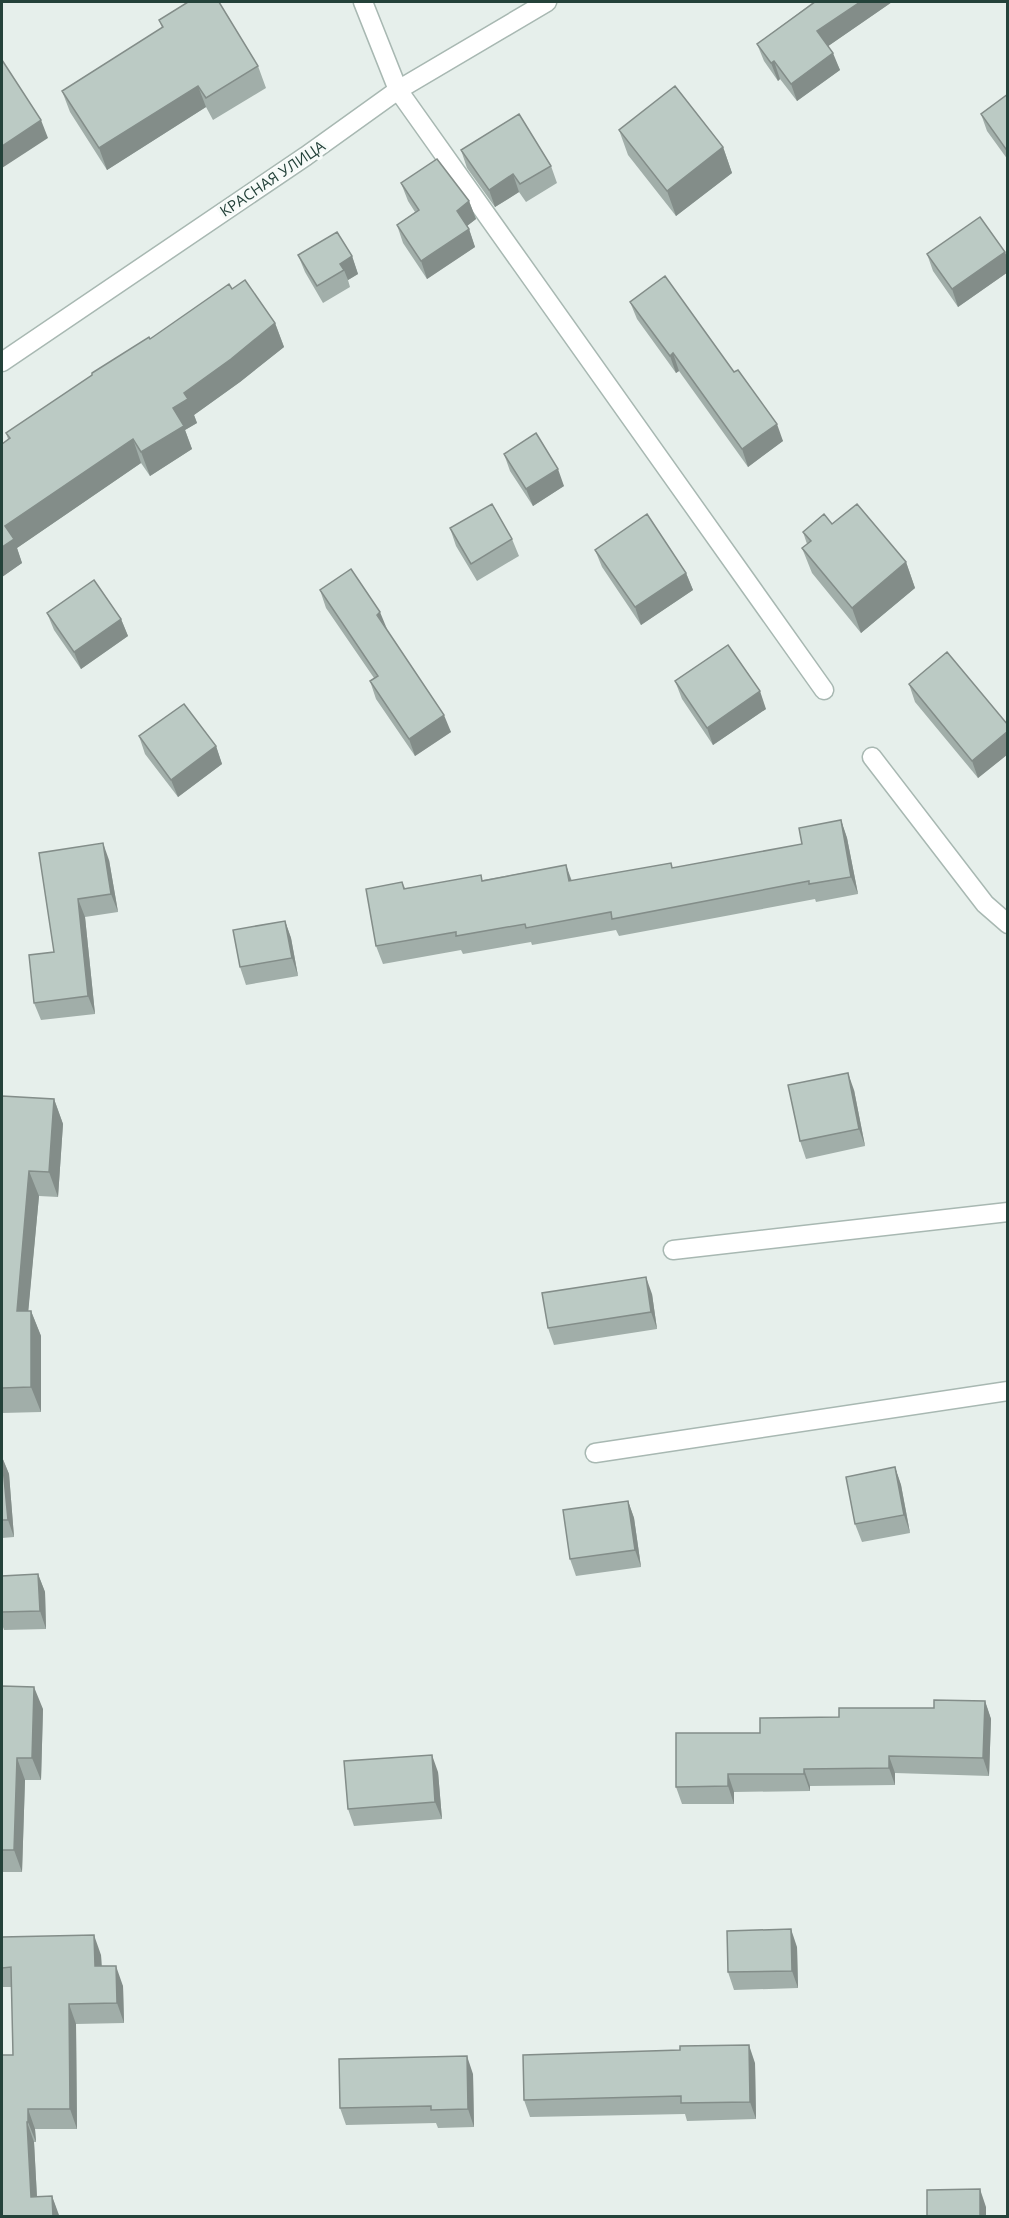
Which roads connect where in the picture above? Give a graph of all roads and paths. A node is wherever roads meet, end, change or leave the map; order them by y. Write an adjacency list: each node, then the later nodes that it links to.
1 (363, 2): 3 (street)
2 (547, 2): 3 (street, КРАСНАЯ УЛИЦА)
3 (398, 90): 4 (street, КРАСНАЯ УЛИЦА); 5 (street)
4 (2, 362)
5 (824, 690)
6 (872, 757): 7 (street)
7 (1008, 924)
8 (1008, 1212): 9 (street)
9 (673, 1250)
10 (1008, 1391): 11 (street)
11 (595, 1453)

